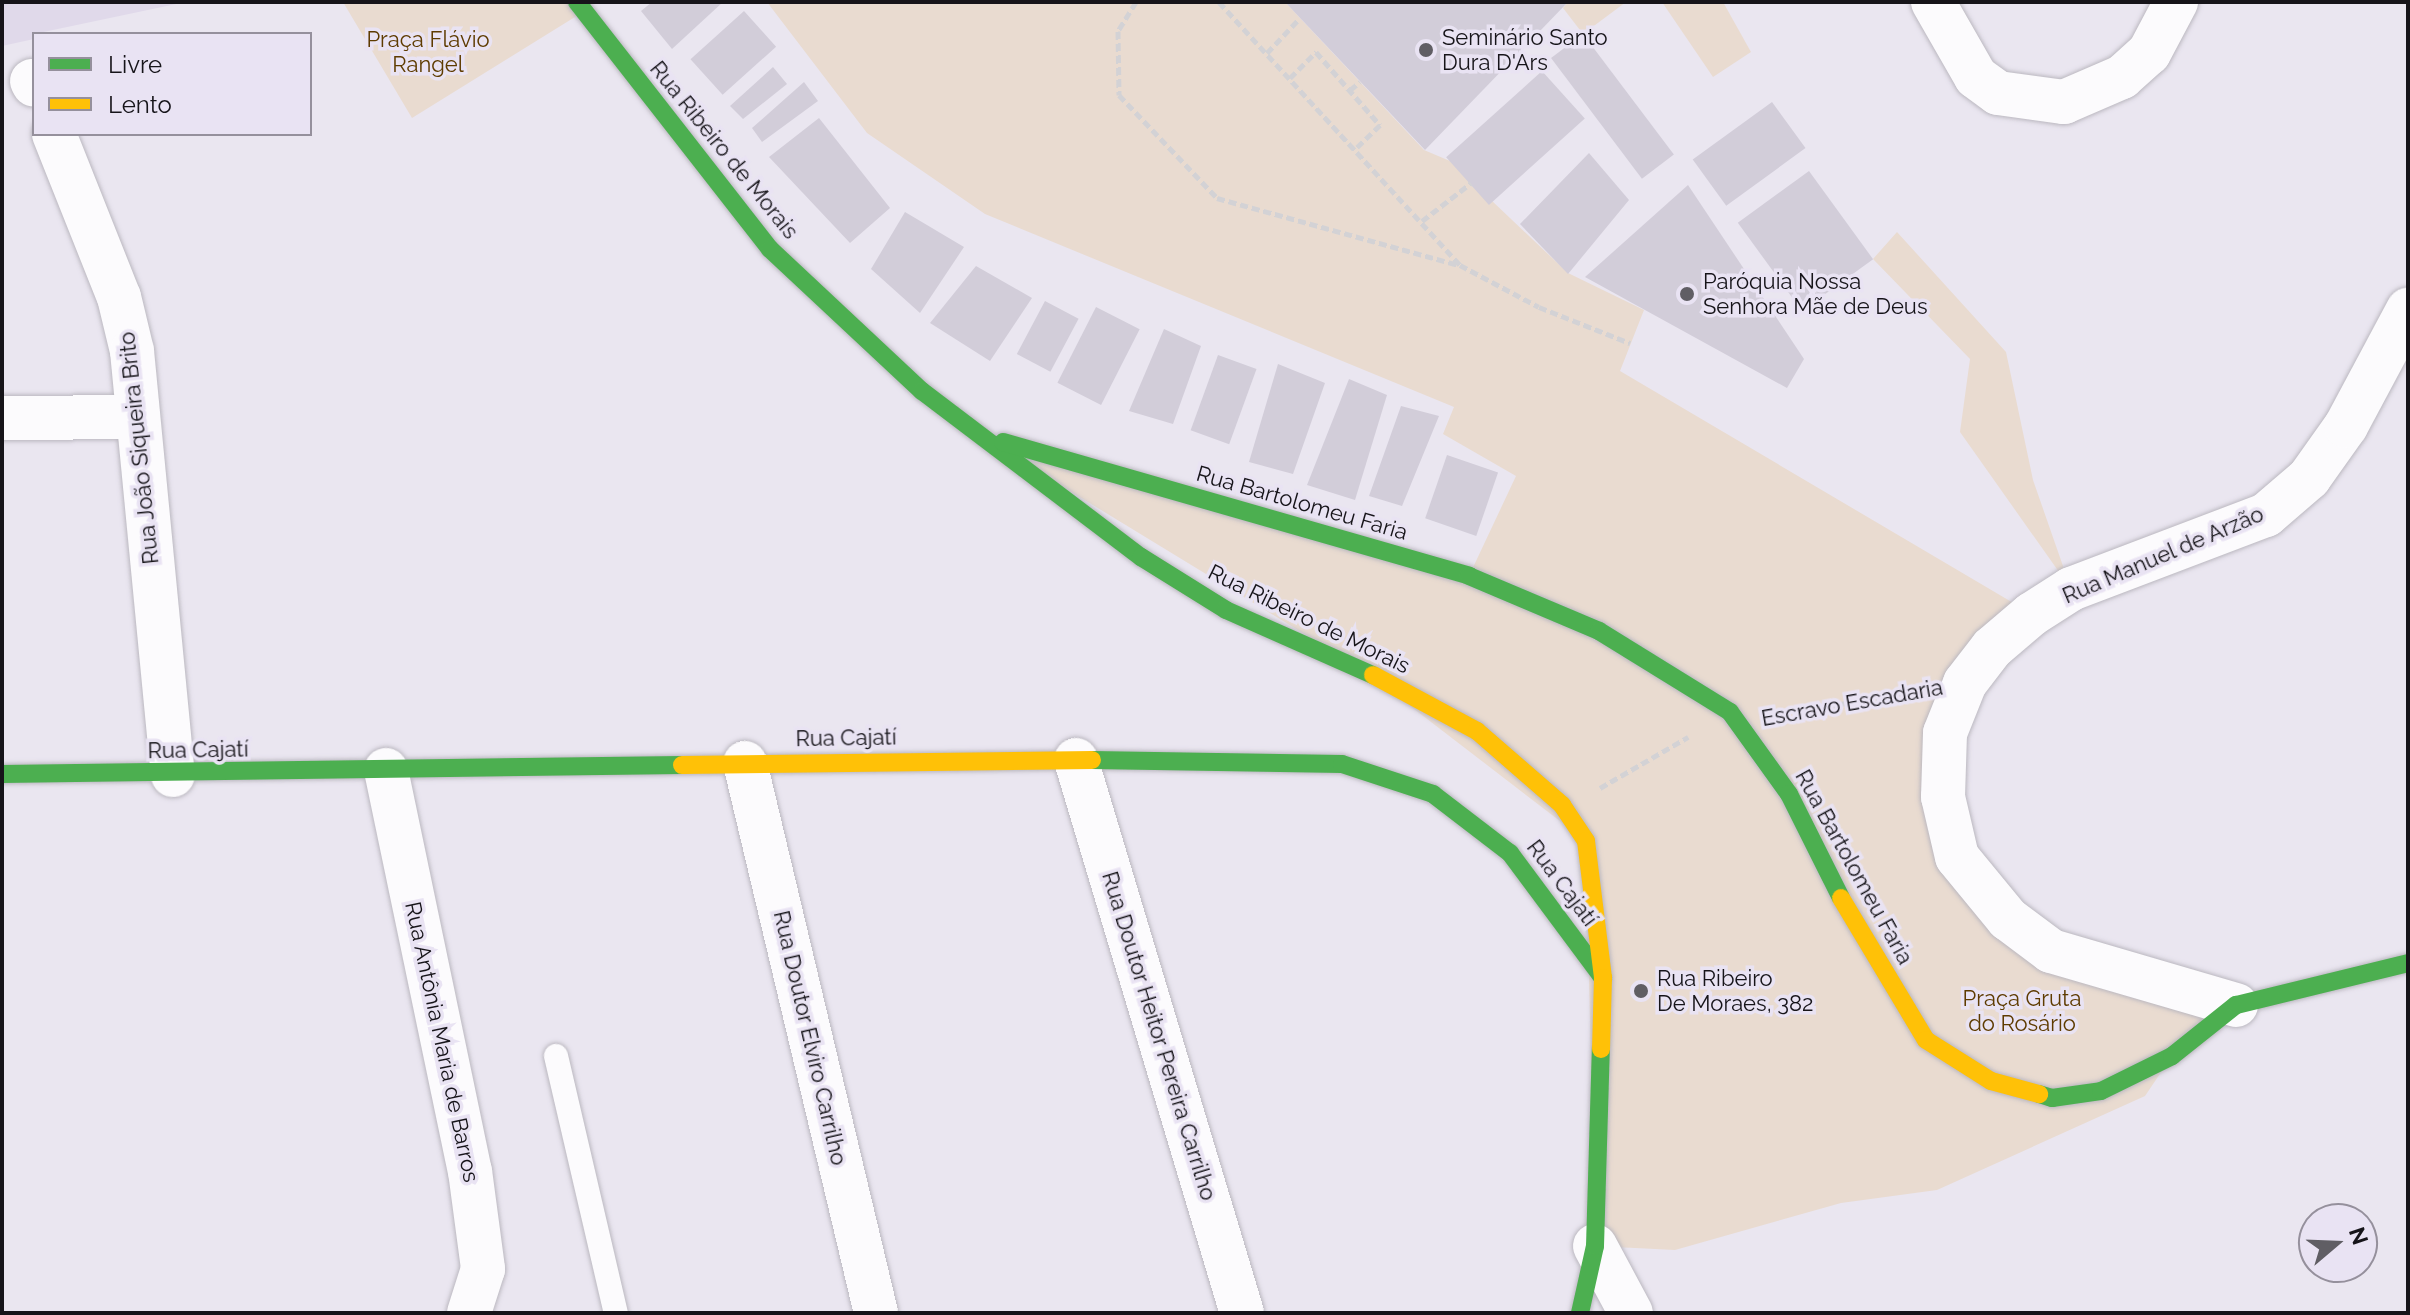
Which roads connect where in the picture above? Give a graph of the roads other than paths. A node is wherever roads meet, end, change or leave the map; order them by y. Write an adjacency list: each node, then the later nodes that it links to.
1 (577, 2): 8 (street, Rua Ribeiro de Morais)
2 (1933, 2): 3 (street)
3 (2176, 2)
4 (55, 136): 6 (street, Rua João Siqueira Brito)
5 (2408, 310): 16 (street, Rua Manuel de Arzão)
6 (138, 417): 7 (street); 13 (street, Rua João Siqueira Brito)
7 (2, 418)
8 (978, 435): 15 (street, Rua Ribeiro de Morais); 16 (street, Rua Bartolomeu Faria)
9 (1076, 760): 10 (street, Rua Cajatí); 15 (street, Rua Cajatí); 22 (street, Rua Doutor Heitor Pereira Carrilho)
10 (745, 763): 11 (street, Rua Cajatí); 21 (street, Rua Doutor Elviro Carrilho)
11 (386, 770): 13 (street, Rua Cajatí); 19 (street, Rua Antônia Maria de Barros)
12 (2, 774): 13 (street, Rua Cajatí)
13 (173, 775)
14 (2408, 963): 16 (street, Rua Bartolomeu Faria)
15 (1603, 978): 18 (street, Rua Ribeiro de Morais)
16 (2236, 1005)
17 (556, 1056): 20 (lane)
18 (1595, 1246): 23 (street, Rua Ribeiro de Morais); 24 (street)
19 (469, 1313)
20 (616, 1313)
21 (876, 1313)
22 (1242, 1313)
23 (1580, 1313)
24 (1631, 1313)

